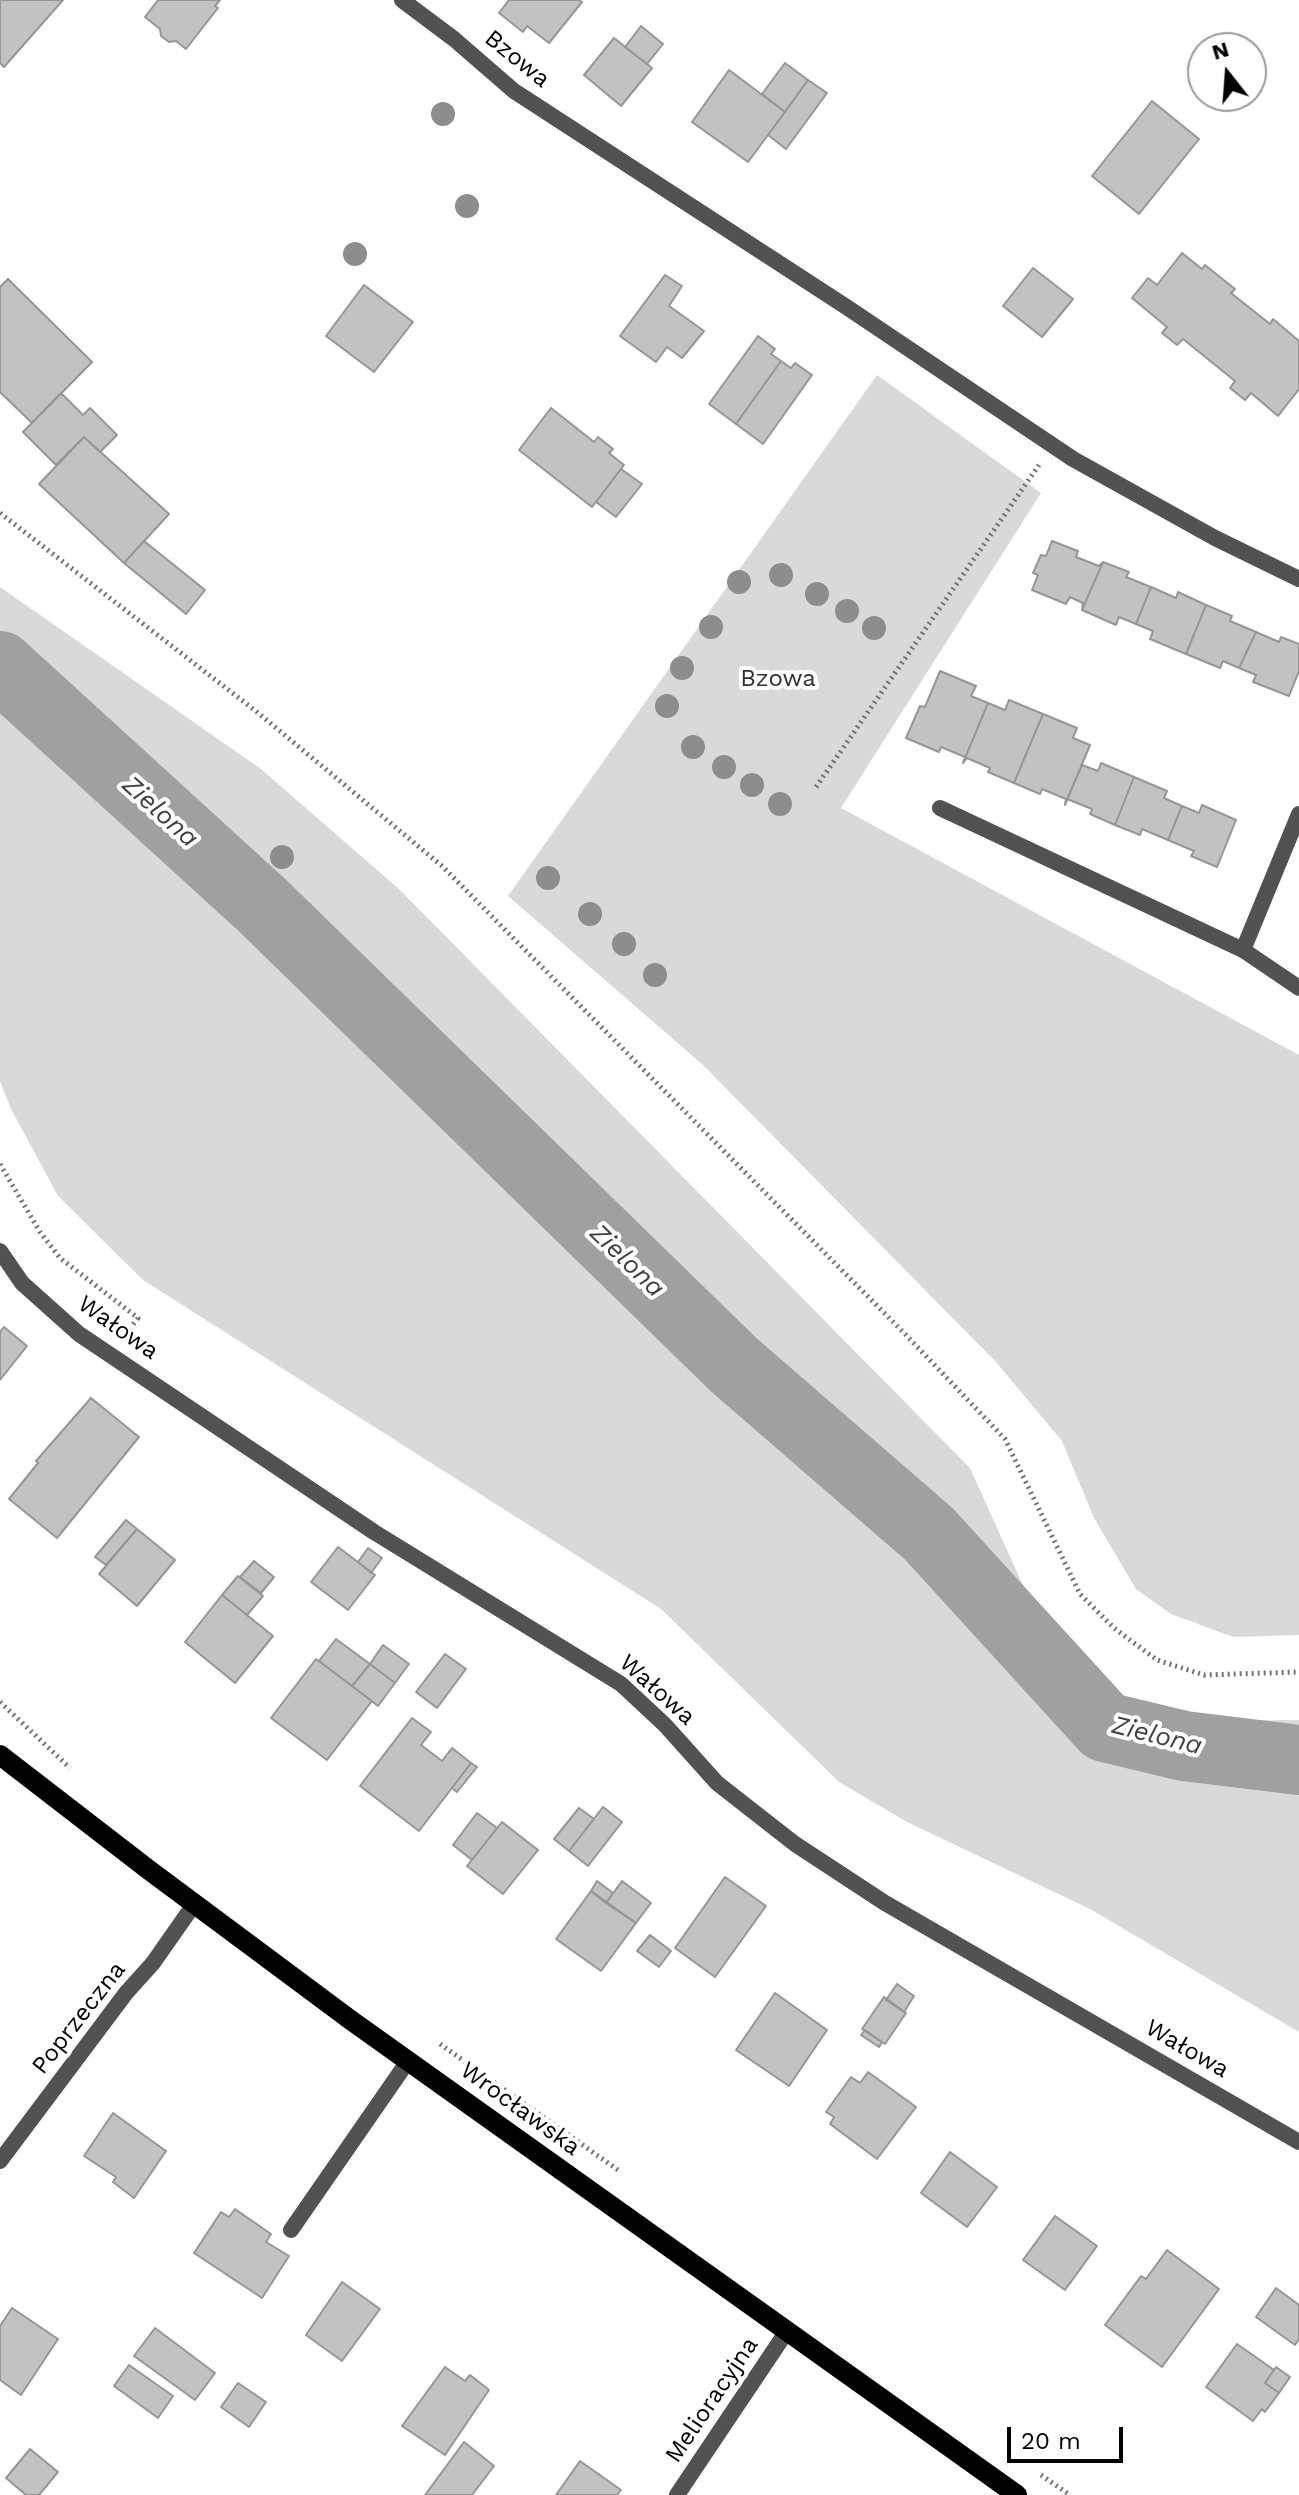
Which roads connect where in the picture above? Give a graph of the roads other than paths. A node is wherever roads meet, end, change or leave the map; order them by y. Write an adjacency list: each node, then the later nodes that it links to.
1 (402, 0): 2 (street, Bzowa)
2 (1299, 579)
3 (940, 808): 5 (street)
4 (1299, 814): 5 (street)
5 (1243, 950): 6 (street)
6 (1299, 988)
7 (0, 1251): 11 (street, Wałowa)
8 (0, 1755): 9 (main road, Wrocławska)
9 (195, 1903): 10 (main road, Wrocławska); 12 (street, Poprzeczna)
10 (408, 2061): 13 (street); 14 (main road, Wrocławska)
11 (1299, 2142)
12 (0, 2161)
13 (291, 2230)
14 (787, 2331): 15 (street, Melioracyjna); 16 (main road, Wrocławska)
15 (677, 2495)
16 (1017, 2495)

